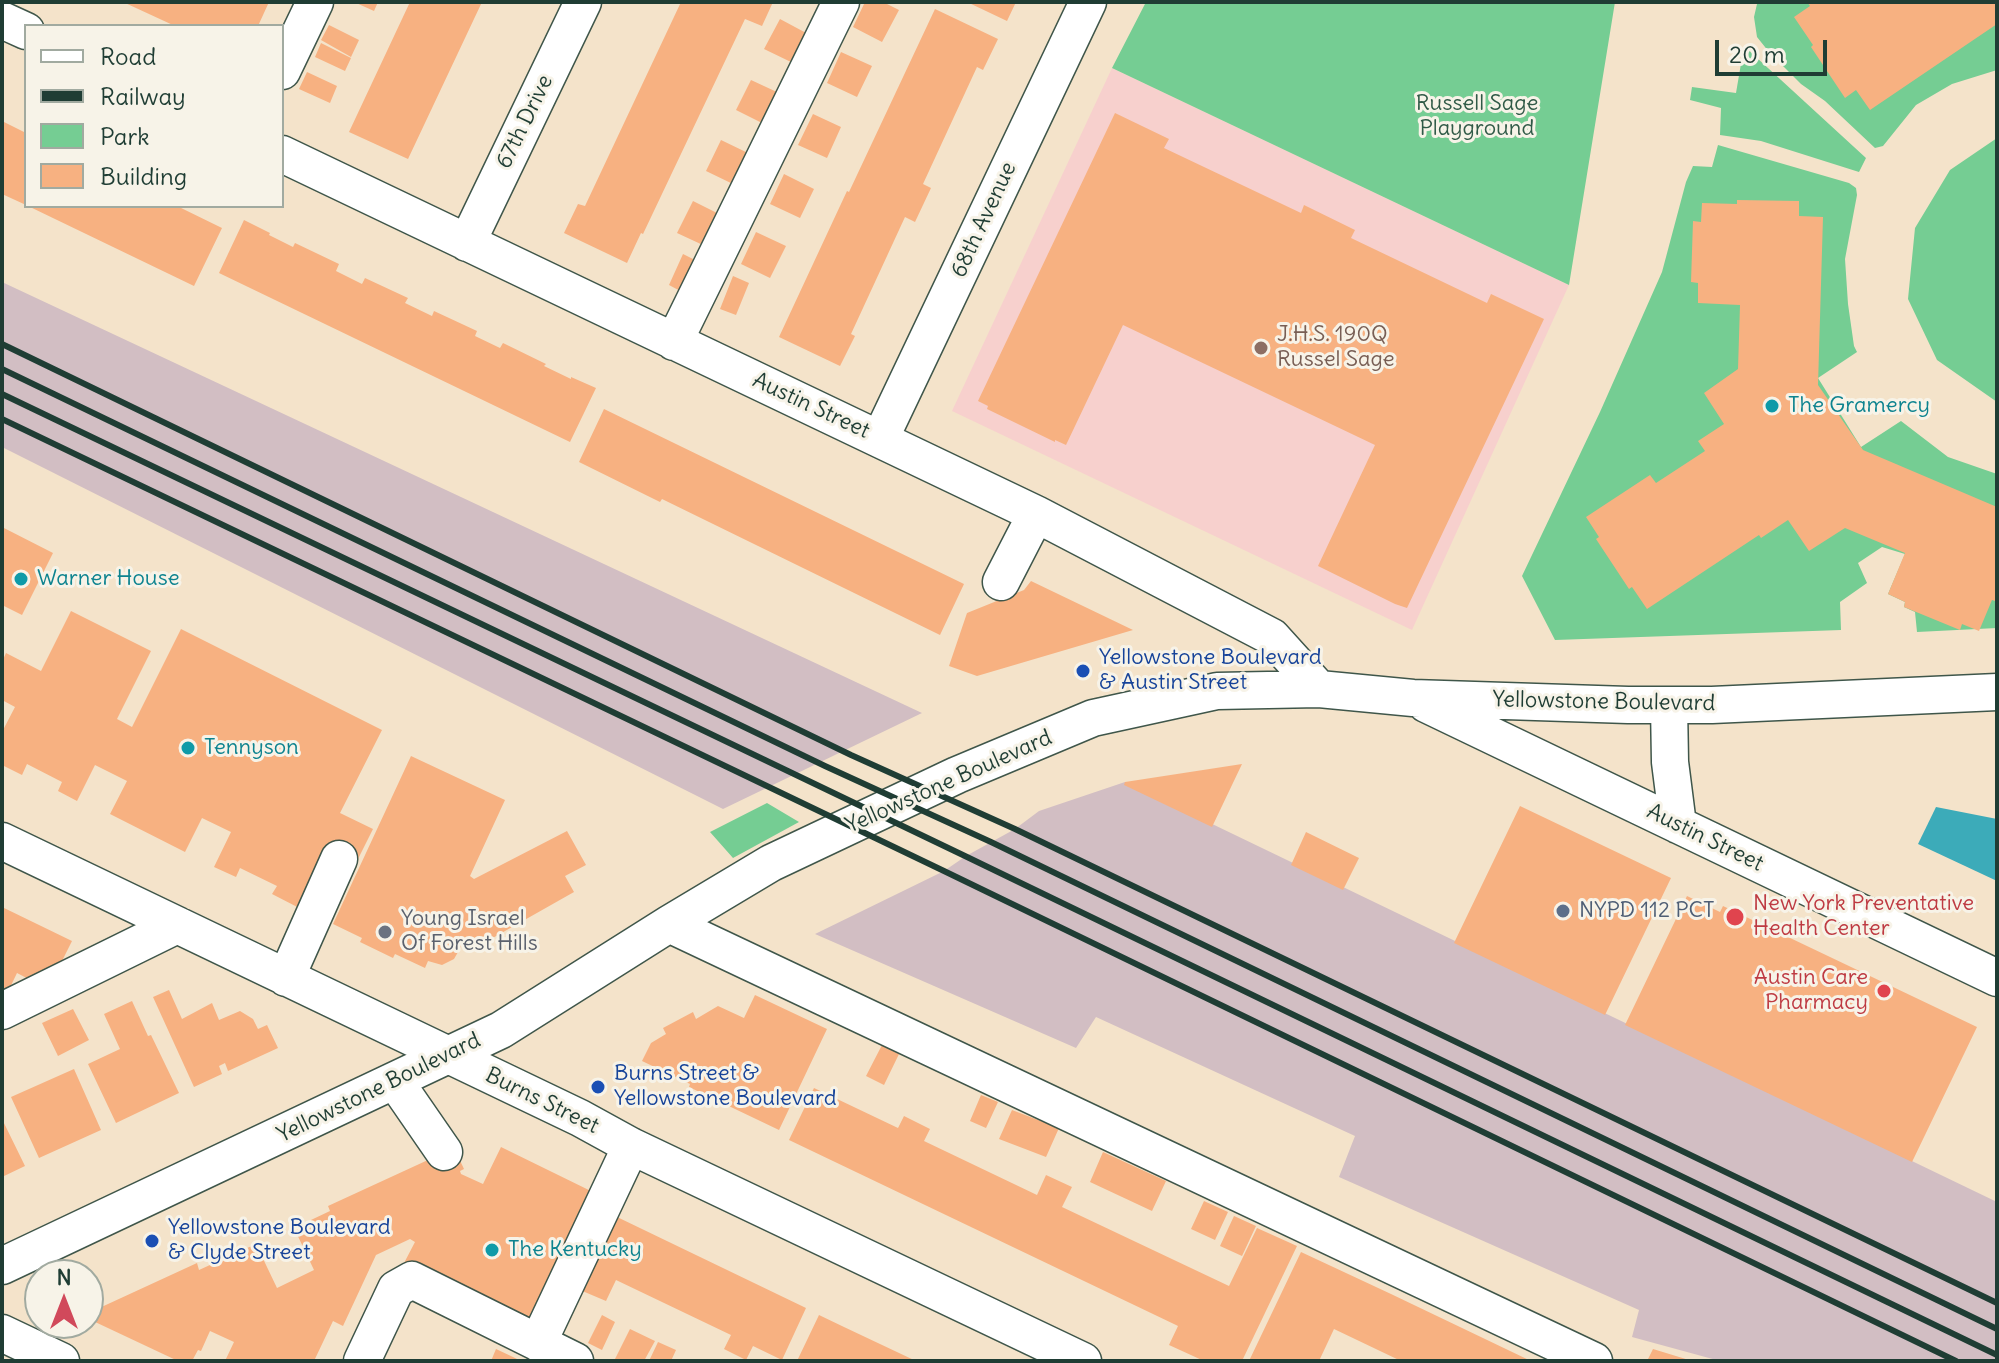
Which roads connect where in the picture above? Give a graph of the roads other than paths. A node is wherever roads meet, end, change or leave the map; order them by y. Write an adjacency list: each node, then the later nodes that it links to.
1 (315, 2): 7 (street)
2 (583, 2): 9 (street, 67th Drive)
3 (841, 2): 10 (street)
4 (1088, 2): 11 (street, 68th Avenue)
5 (2, 20): 6 (street)
6 (24, 30)
7 (284, 67)
8 (284, 155): 9 (street, Austin Street)
9 (467, 243): 10 (street, Austin Street)
10 (674, 342): 11 (street, Austin Street)
11 (880, 439): 12 (street, Austin Street)
12 (1036, 514): 13 (street); 14 (street, Austin Street)
13 (1001, 582)
14 (1319, 689): 16 (street, Yellowstone Boulevard); 21 (street, Yellowstone Boulevard)
15 (1997, 692): 17 (street, Yellowstone Boulevard)
16 (1413, 698): 17 (street, Yellowstone Boulevard); 18 (street, Austin Street)
17 (1669, 705): 18 (street)
18 (1678, 825): 24 (street, Austin Street)
19 (2, 841): 22 (street, Burns Street)
20 (339, 859): 23 (street)
21 (669, 924): 26 (street, Yellowstone Boulevard); 37 (street)
22 (177, 925): 23 (street, Burns Street); 25 (street)
23 (286, 978): 26 (street, Burns Street)
24 (1997, 978)
25 (2, 1011)
26 (449, 1055): 27 (street, Yellowstone Boulevard); 28 (street, Burns Street)
27 (395, 1081): 29 (street); 30 (street, Yellowstone Boulevard)
28 (631, 1146): 32 (street); 36 (street, Burns Street)
29 (444, 1152)
30 (2, 1266)
31 (2, 1333): 33 (street)
32 (538, 1343): 34 (street); 35 (street)
33 (61, 1361)
34 (362, 1361)
35 (575, 1361)
36 (1083, 1361)
37 (1594, 1361)

